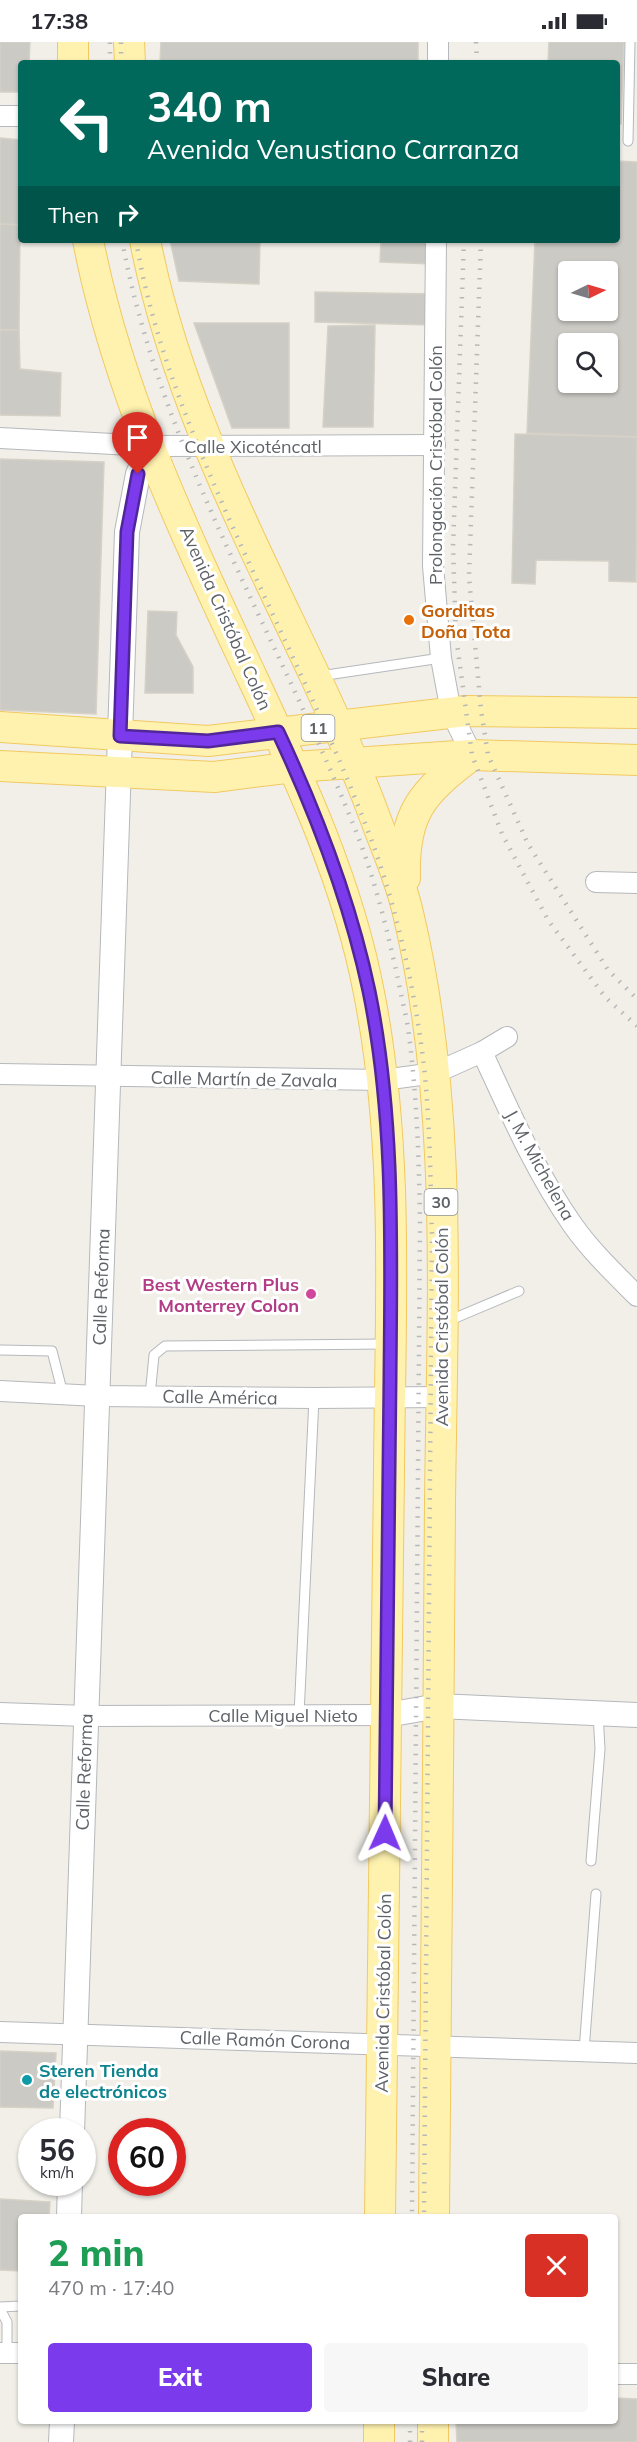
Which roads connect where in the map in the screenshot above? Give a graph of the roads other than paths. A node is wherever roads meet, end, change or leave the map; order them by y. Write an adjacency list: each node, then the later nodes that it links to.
1 (73, 42): 5 (main road)
2 (129, 42): 6 (main road)
3 (438, 42): 7 (street)
4 (630, 42): 10 (lane)
5 (73, 60)
6 (129, 60)
7 (438, 60)
8 (0, 116): 9 (street)
9 (18, 116)
10 (628, 141)
11 (89, 243): 16 (main road, Avenida Cristóbal Colón)
12 (146, 243): 17 (main road, Avenida Cristóbal Colón / 30)
13 (436, 243): 15 (street, Prolongación Cristóbal Colón)
14 (0, 438): 16 (street, Calle Xicoténcatl)
15 (435, 445): 17 (street, Calle Xicoténcatl); 18 (street, Prolongación Cristóbal Colón)
16 (151, 446): 17 (street, Calle Xicoténcatl); 24 (main road, Avenida Cristóbal Colón); 25 (street, Calle Reforma)
17 (209, 446): 19 (main road, Avenida Cristóbal Colón / 30)
18 (441, 658): 19 (lane); 20 (street, Prolongación Cristóbal Colón)
19 (315, 676): 22 (main road, Avenida Cristóbal Colón / 30)
20 (451, 712): 21 (main road, 11); 22 (main road, 11); 26 (street, Prolongación Cristóbal Colón)
21 (637, 712)
22 (339, 726): 24 (main road, 11); 28 (main road, Avenida Cristóbal Colón / 30)
23 (0, 727): 25 (main road, 11)
24 (278, 732): 25 (main road, 11); 30 (main road, Avenida Cristóbal Colón)
25 (120, 736): 31 (street, Calle Reforma)
26 (472, 755): 27 (main road, 11); 28 (main road, 11); 34 (main road)
27 (637, 760)
28 (355, 763): 30 (main road, 11); 34 (main road, Avenida Cristóbal Colón / 30)
29 (0, 766): 31 (main road, 11)
30 (294, 767): 31 (main road, 11); 40 (main road, Avenida Cristóbal Colón)
31 (119, 772): 39 (street, Calle Reforma)
32 (596, 882): 33 (street)
33 (637, 883)
34 (407, 908): 37 (main road, Avenida Cristóbal Colón / 30)
35 (507, 1036): 36 (street, Calle Martín de Zavala)
36 (482, 1052): 37 (street, Calle Martín de Zavala); 42 (street, J. M. Michelena)
37 (435, 1073): 40 (street, Calle Martín de Zavala); 43 (main road, Avenida Cristóbal Colón / 30)
38 (0, 1074): 39 (street, Calle Martín de Zavala)
39 (108, 1077): 40 (street, Calle Martín de Zavala); 48 (street, Calle Reforma)
40 (382, 1080): 44 (main road, Avenida Cristóbal Colón)
41 (519, 1291): 43 (lane)
42 (637, 1296)
43 (443, 1323): 51 (main road, Avenida Cristóbal Colón / 30)
44 (390, 1344): 49 (lane); 50 (main road, Avenida Cristóbal Colón)
45 (0, 1350): 47 (lane)
46 (0, 1391): 47 (street, Calle América)
47 (63, 1394): 48 (street, Calle América)
48 (97, 1396): 49 (street, Calle América); 59 (street, Calle Reforma)
49 (150, 1396): 52 (street, Calle América)
50 (390, 1396): 51 (street, Calle América); 52 (street, Calle América); 57 (main road, Avenida Cristóbal Colón)
51 (441, 1397): 53 (main road, Avenida Cristóbal Colón / 30)
52 (314, 1398): 56 (lane)
53 (438, 1706): 55 (street, Calle Miguel Nieto); 57 (street, Calle Miguel Nieto); 65 (main road, Avenida Cristóbal Colón / 30)
54 (0, 1713): 59 (street, Calle Miguel Nieto)
55 (598, 1713): 58 (street, Calle Miguel Nieto); 60 (lane)
56 (299, 1715): 57 (street, Calle Miguel Nieto); 59 (street, Calle Miguel Nieto)
57 (387, 1715): 64 (main road, Avenida Cristóbal Colón)
58 (637, 1715)
59 (86, 1716): 63 (street, Calle Reforma)
60 (591, 1862)
61 (597, 1894): 66 (lane)
62 (0, 2032): 63 (street, Calle Ramón Corona)
63 (75, 2034): 64 (street, Calle Ramón Corona); 68 (street, Calle Reforma)
64 (381, 2044): 65 (street, Calle Ramón Corona); 71 (main road, Avenida Cristóbal Colón)
65 (436, 2046): 66 (street, Calle Ramón Corona); 72 (main road, Avenida Cristóbal Colón / 30)
66 (584, 2051): 67 (street, Calle Ramón Corona)
67 (637, 2053)
68 (72, 2118)
69 (70, 2196): 70 (street)
70 (69, 2214)
71 (380, 2214)
72 (434, 2214)
73 (18, 2306): 74 (lane)
74 (0, 2308): 75 (lane)
75 (9, 2353)
76 (618, 2374): 77 (street)
77 (637, 2374)
78 (62, 2424): 81 (street)
79 (379, 2424): 82 (main road)
80 (433, 2424): 83 (main road)
81 (61, 2442)
82 (379, 2442)
83 (433, 2442)

